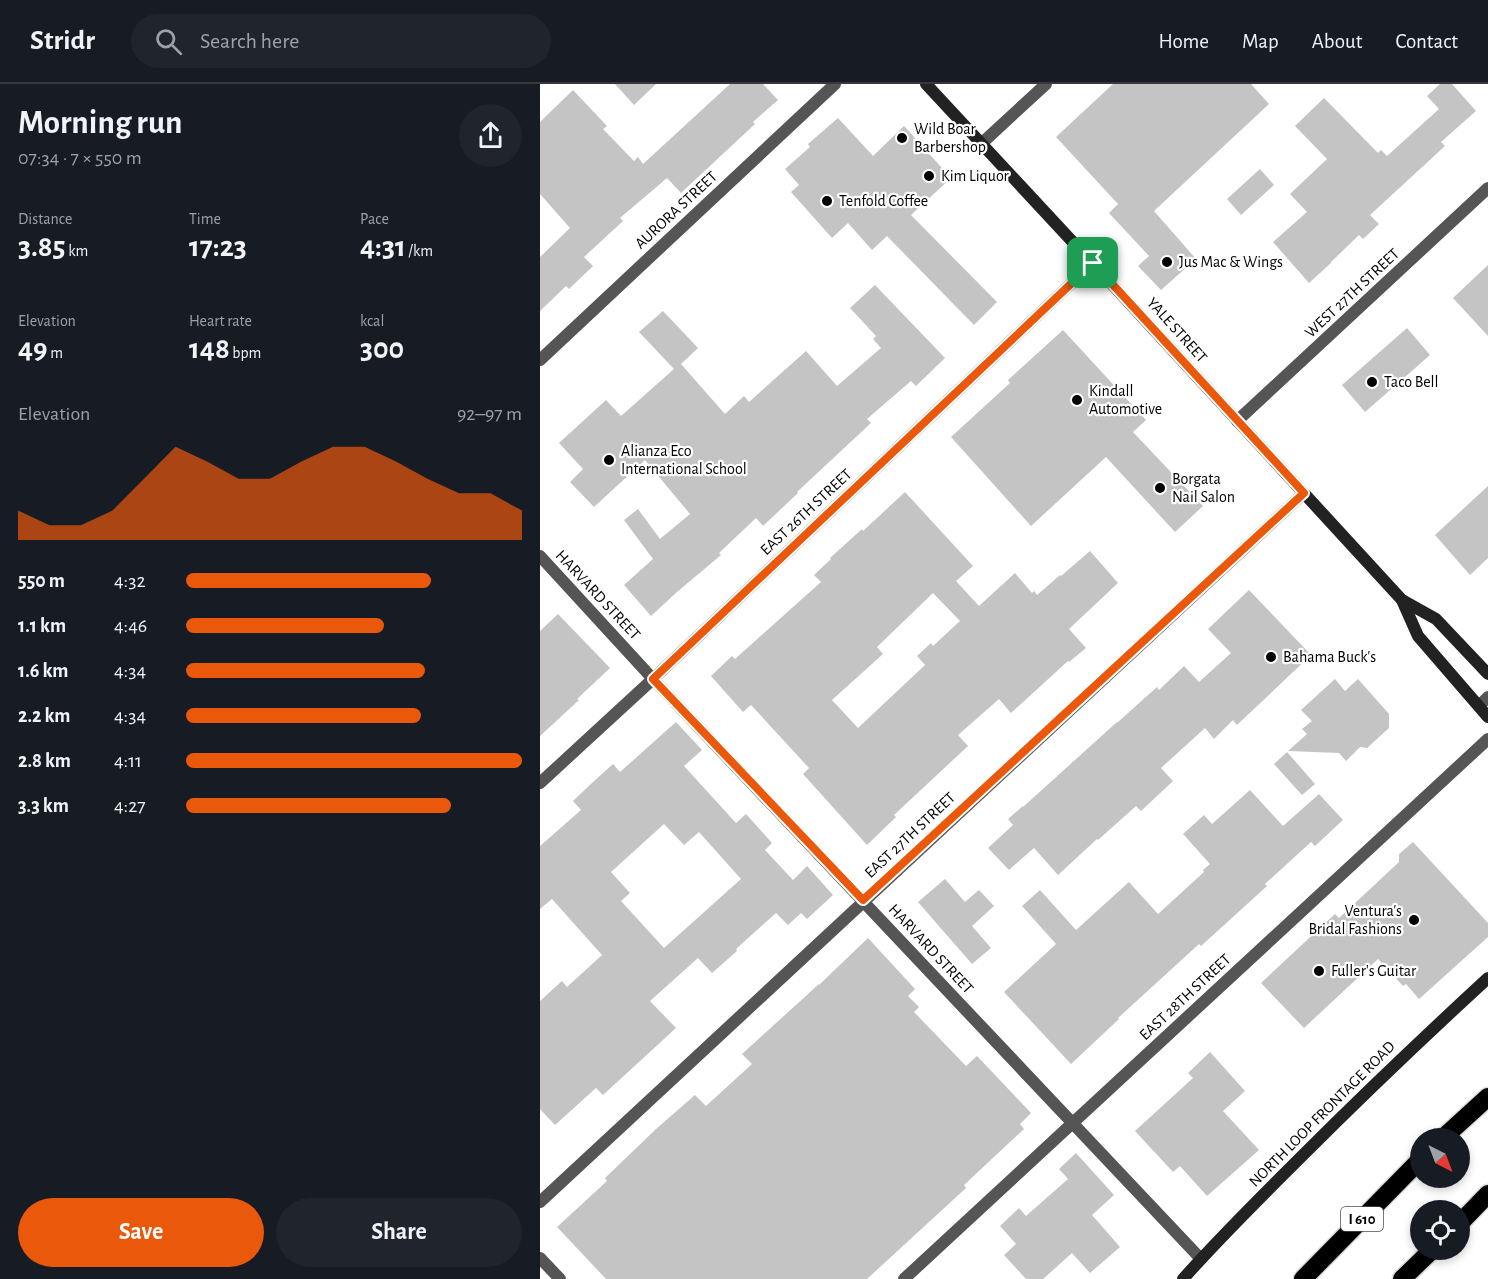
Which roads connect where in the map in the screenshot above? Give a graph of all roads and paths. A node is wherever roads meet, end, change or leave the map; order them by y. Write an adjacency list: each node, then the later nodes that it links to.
1 (835, 84): 7 (street, AURORA STREET)
2 (926, 84): 4 (main road, YALE STREET)
3 (1046, 84): 4 (street)
4 (981, 144): 6 (main road, YALE STREET)
5 (1488, 188): 8 (street, WEST 27TH STREET)
6 (1093, 263): 8 (main road, YALE STREET); 13 (street, EAST 26TH STREET)
7 (540, 360)
8 (1237, 421): 9 (main road, YALE STREET)
9 (1304, 493): 11 (main road, YALE STREET); 18 (street, EAST 27TH STREET)
10 (540, 556): 13 (street, HARVARD STREET)
11 (1402, 600): 12 (main road, YALE STREET); 14 (main road, YALE STREET)
12 (1488, 674)
13 (653, 679): 17 (street, EAST 26TH STREET); 18 (street, HARVARD STREET)
14 (1483, 702): 15 (main road, YALE STREET)
15 (1488, 717)
16 (1488, 739): 21 (street, EAST 28TH STREET)
17 (540, 783)
18 (863, 900): 21 (street, HARVARD STREET); 25 (street, EAST 27TH STREET)
19 (1488, 978): 28 (main road, NORTH LOOP FRONTAGE ROAD)
20 (1488, 1097): 22 (highway)
21 (1072, 1123): 28 (street, HARVARD STREET); 31 (street, EAST 28TH STREET)
22 (1454, 1128)
23 (1410, 1170): 33 (highway, I 610)
24 (1488, 1194): 26 (highway)
25 (540, 1202)
26 (1470, 1213)
27 (540, 1258): 30 (street)
28 (1201, 1259): 32 (main road, NORTH LOOP FRONTAGE ROAD)
29 (1422, 1260): 34 (highway)
30 (560, 1279)
31 (904, 1279)
32 (1184, 1279)
33 (1303, 1279)
34 (1402, 1279)

